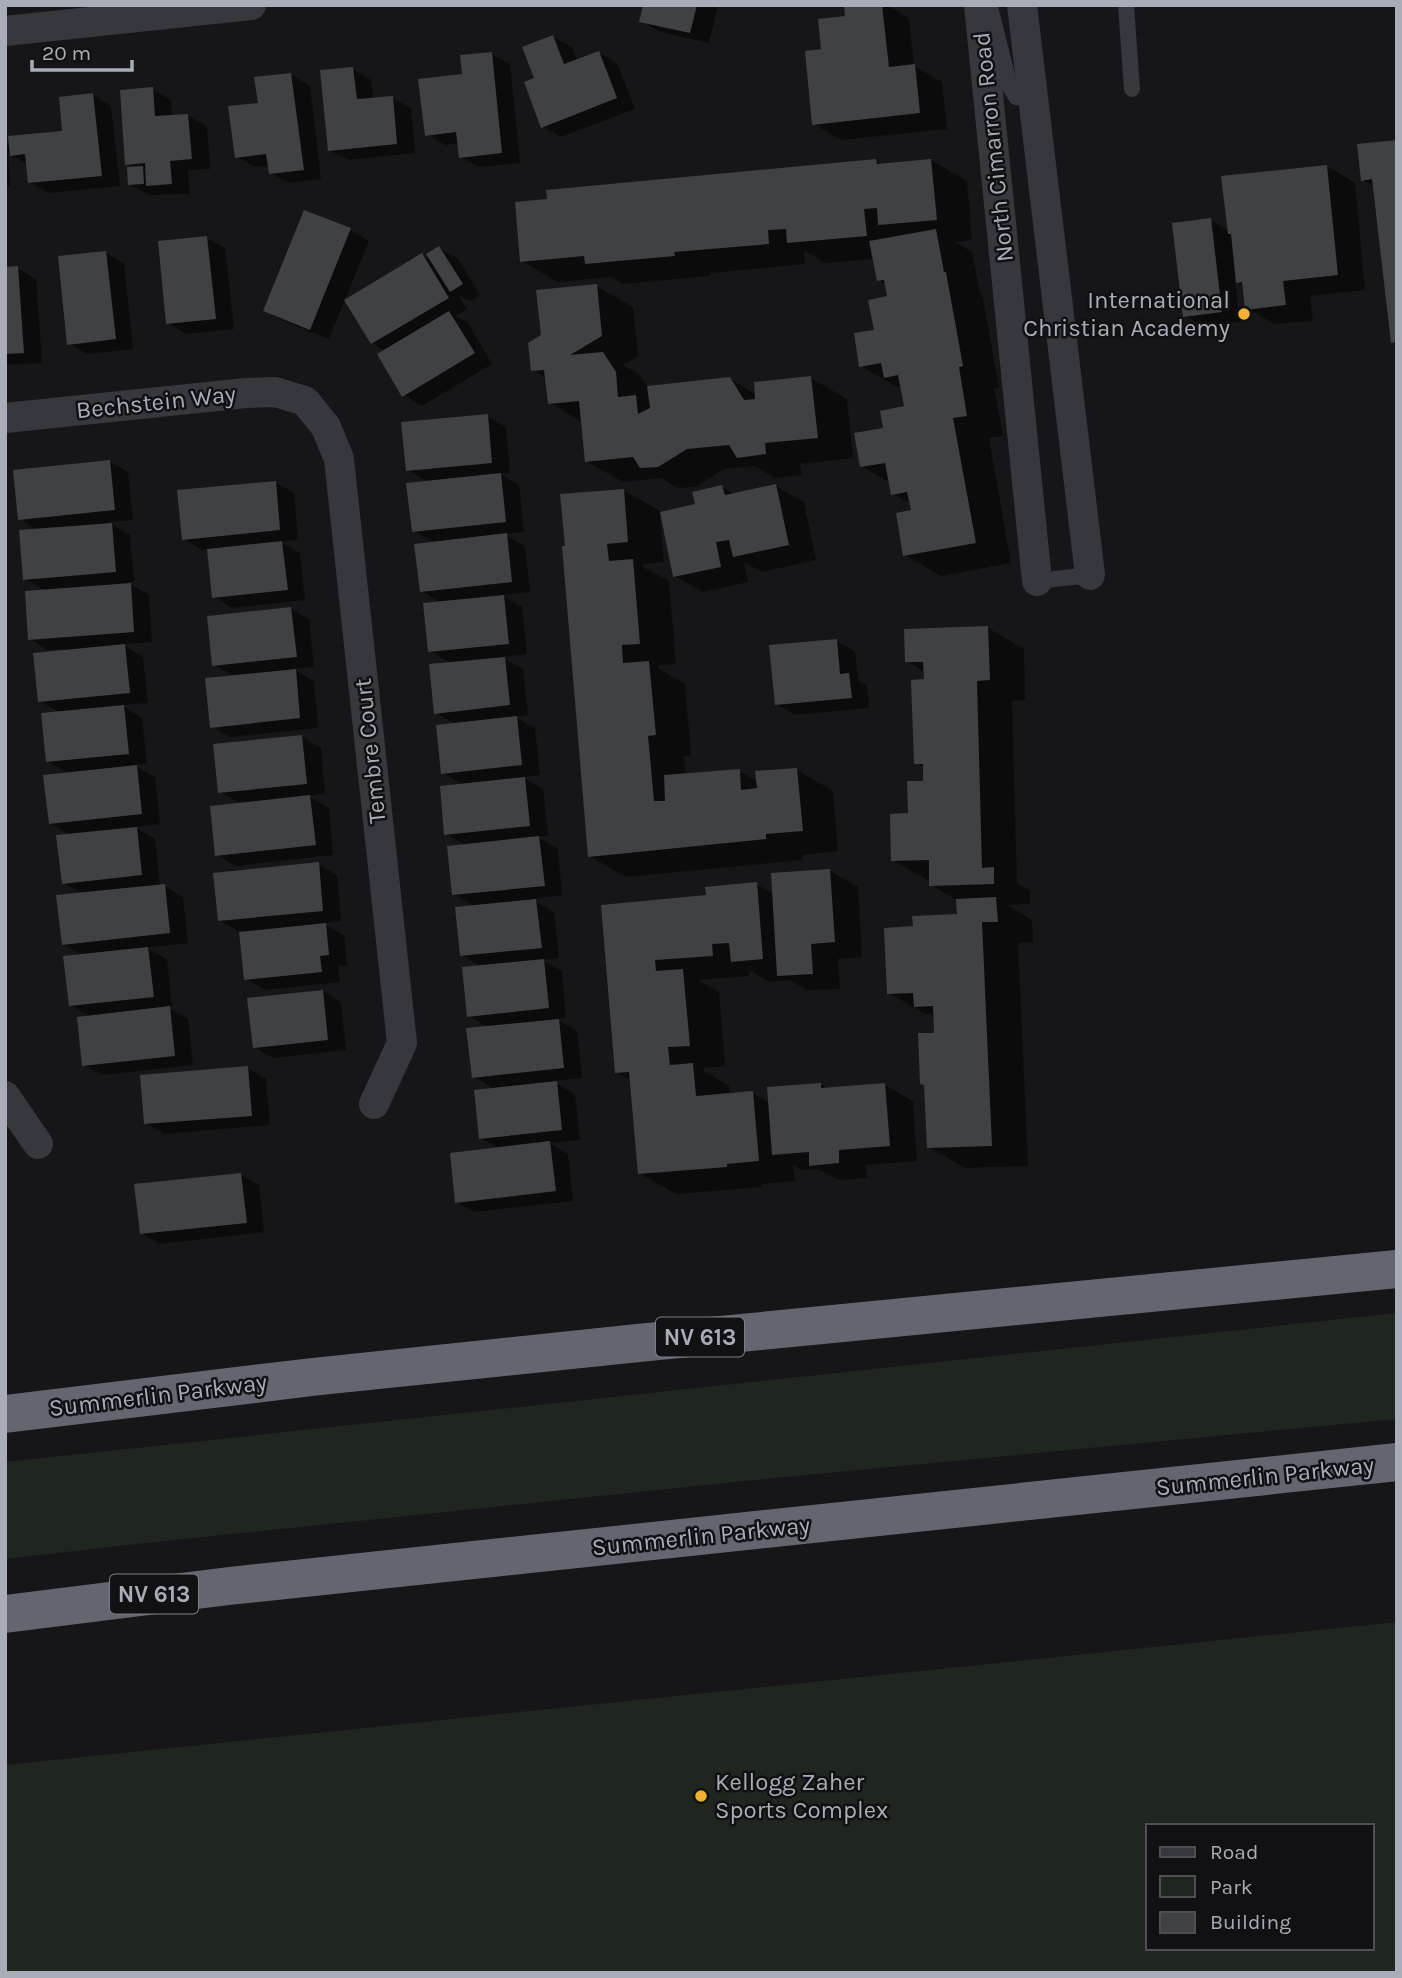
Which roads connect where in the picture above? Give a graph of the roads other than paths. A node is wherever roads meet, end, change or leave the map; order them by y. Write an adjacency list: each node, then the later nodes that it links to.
1 (251, 5): 6 (street)
2 (979, 5): 12 (street, North Cimarron Road)
3 (990, 5): 8 (lane)
4 (1022, 5): 8 (street, North Cimarron Road)
5 (1126, 5): 7 (lane)
6 (5, 31)
7 (1132, 89)
8 (1032, 99): 11 (street, North Cimarron Road)
9 (305, 401): 10 (street, Bechstein Way); 14 (street, Tembre Court)
10 (5, 418)
11 (1090, 575): 12 (lane)
12 (1037, 581)
13 (5, 1096): 15 (street)
14 (374, 1104)
15 (38, 1144)
16 (1397, 1269): 17 (highway, Summerlin Parkway / NV 613)
17 (5, 1414)
18 (1397, 1461): 19 (highway, Summerlin Parkway / NV 613)
19 (5, 1614)

